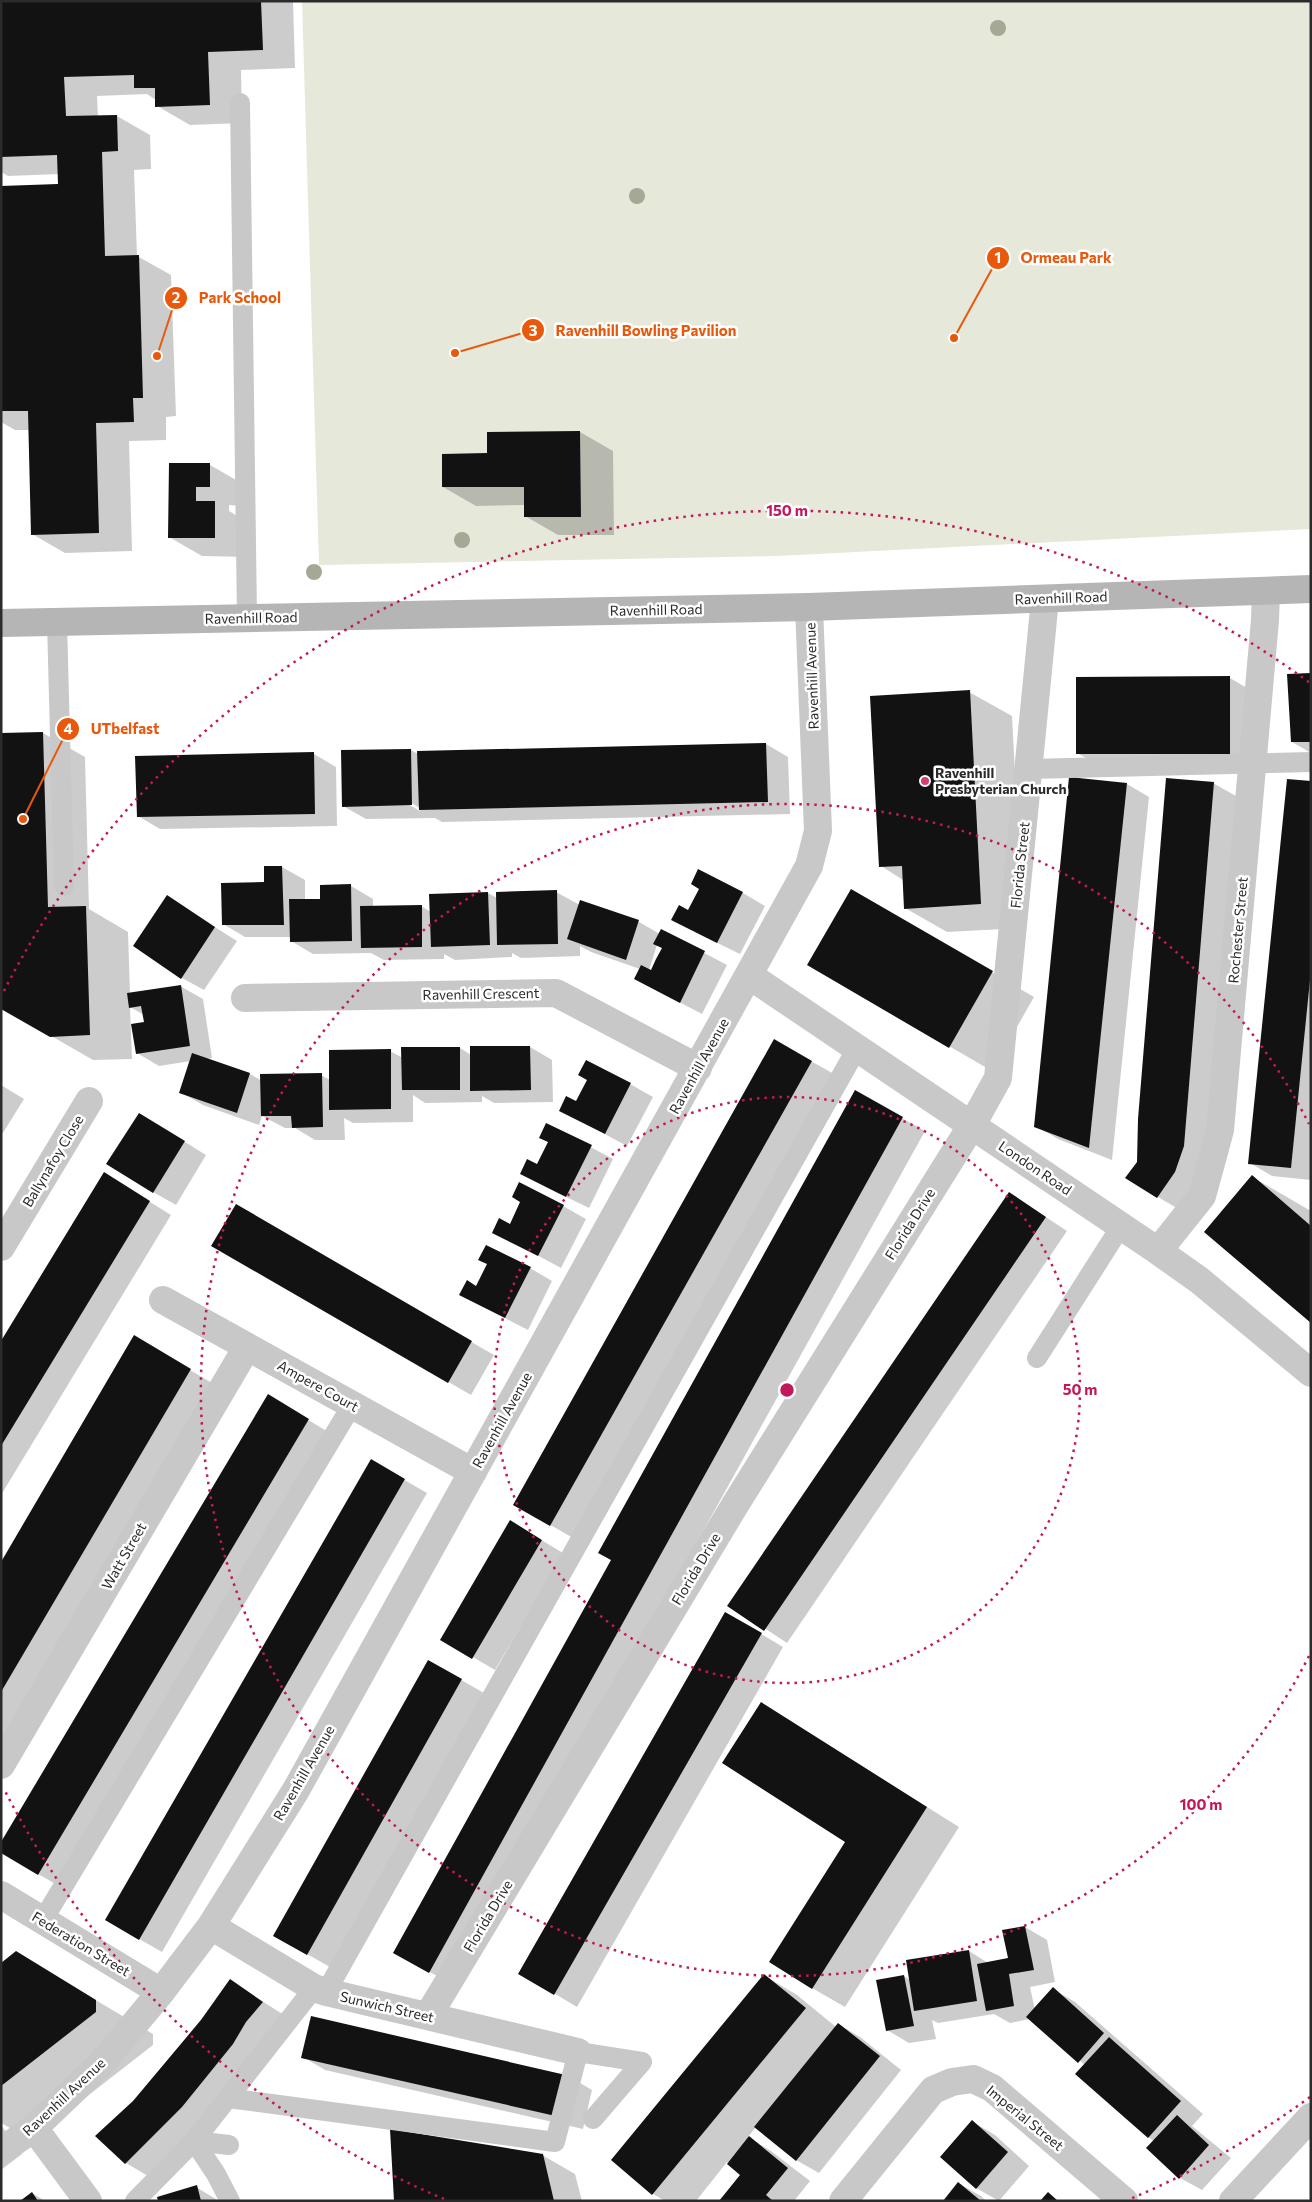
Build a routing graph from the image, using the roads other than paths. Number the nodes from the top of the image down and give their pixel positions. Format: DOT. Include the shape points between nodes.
graph roads {
  1 [pos="240,103"];
  2 [pos="1311,590"];
  3 [pos="1266,591"];
  4 [pos="1045,599"];
  5 [pos="809,607"];
  6 [pos="247,618"];
  7 [pos="57,622"];
  8 [pos="1,623"];
  9 [pos="1311,762"];
  10 [pos="1252,764"];
  11 [pos="1030,769"];
  12 [pos="64,886"];
  13 [pos="750,976"];
  14 [pos="245,998"];
  15 [pos="857,1048"];
  16 [pos="698,1068"];
  17 [pos="89,1101"];
  18 [pos="972,1125"];
  19 [pos="9,1216"];
  20 [pos="1121,1226"];
  21 [pos="1,1247"];
  22 [pos="1158,1251"];
  23 [pos="163,1300"];
  24 [pos="247,1347"];
  25 [pos="1036,1358"];
  26 [pos="1311,1373"];
  27 [pos="352,1405"];
  28 [pos="473,1472"];
  29 [pos="1,1766"];
  30 [pos="1,1895"];
  31 [pos="43,1920"];
  32 [pos="211,1926"];
  33 [pos="320,1990"];
  34 [pos="161,1992"];
  35 [pos="428,2016"];
  36 [pos="578,2052"];
  37 [pos="228,2098"];
  38 [pos="1311,2117"];
  39 [pos="593,2119"];
  40 [pos="34,2128"];
  41 [pos="194,2142"];
  42 [pos="229,2145"];
  43 [pos="1,2151"];
  44 [pos="88,2201"];
  45 [pos="135,2201"];
  46 [pos="230,2201"];
  47 [pos="843,2201"];
  48 [pos="1124,2201"];
  49 [pos="1234,2201"];
  1 -- 6 [label="lane"];
  2 -- 3 [label="main road, Ravenhill Road"];
  3 -- 4 [label="main road, Ravenhill Road"];
  3 -- 10 [label="street, Rochester Street"];
  4 -- 5 [label="main road, Ravenhill Road"];
  4 -- 11 [label="street, Florida Street"];
  5 -- 6 [label="main road, Ravenhill Road"];
  5 -- 13 [label="street, Ravenhill Avenue" via="818,832 809,866"];
  6 -- 7 [label="main road, Ravenhill Road"];
  7 -- 8 [label="main road, Ravenhill Road"];
  7 -- 12 [label="lane"];
  9 -- 10 [label="lane"];
  10 -- 11 [label="lane"];
  10 -- 22 [label="street, Rochester Street" via="1220,1130 1202,1196"];
  11 -- 18 [label="street, Florida Street" via="998,1078"];
  13 -- 15 [label="street, London Road"];
  13 -- 16 [label="street, Ravenhill Avenue"];
  14 -- 16 [label="street, Ravenhill Crescent" via="556,993"];
  15 -- 18 [label="street, London Road"];
  15 -- 33 [label="lane"];
  16 -- 28 [label="street, Ravenhill Avenue"];
  17 -- 19 [label="street, Ballynafoy Close"];
  18 -- 20 [label="street, London Road"];
  18 -- 35 [label="street, Florida Drive" via="734,1505"];
  19 -- 21 [label="street, Ballynafoy Close"];
  20 -- 22 [label="street, London Road"];
  20 -- 25 [label="lane"];
  22 -- 26 [label="street, London Road" via="1199,1280"];
  23 -- 24 [label="street, Ampere Court"];
  24 -- 27 [label="street, Ampere Court"];
  24 -- 29 [label="street, Watt Street"];
  27 -- 28 [label="street, Ampere Court"];
  27 -- 31 [label="lane"];
  28 -- 32 [label="street, Ravenhill Avenue" via="296,1790"];
  30 -- 31 [label="street, Federation Street"];
  31 -- 34 [label="street, Federation Street"];
  32 -- 33 [label="street, Sunwich Street"];
  32 -- 34 [label="street, Ravenhill Avenue"];
  33 -- 35 [label="street, Sunwich Street"];
  33 -- 37 [label="lane"];
  34 -- 40 [label="street, Ravenhill Avenue" via="102,2063"];
  35 -- 36 [label="street, Sunwich Street"];
  36 -- 37 [label="lane" via="555,2142"];
  36 -- 39 [label="lane" via="642,2062"];
  37 -- 41 [label="lane"];
  38 -- 49 [label="street"];
  40 -- 43 [label="street, Ravenhill Avenue"];
  40 -- 44 [label="street"];
  41 -- 42 [label="lane"];
  41 -- 45 [label="lane"];
  41 -- 46 [label="lane"];
  47 -- 48 [label="street, Imperial Street" via="933,2090 952,2082 973,2079 992,2088"];
}
